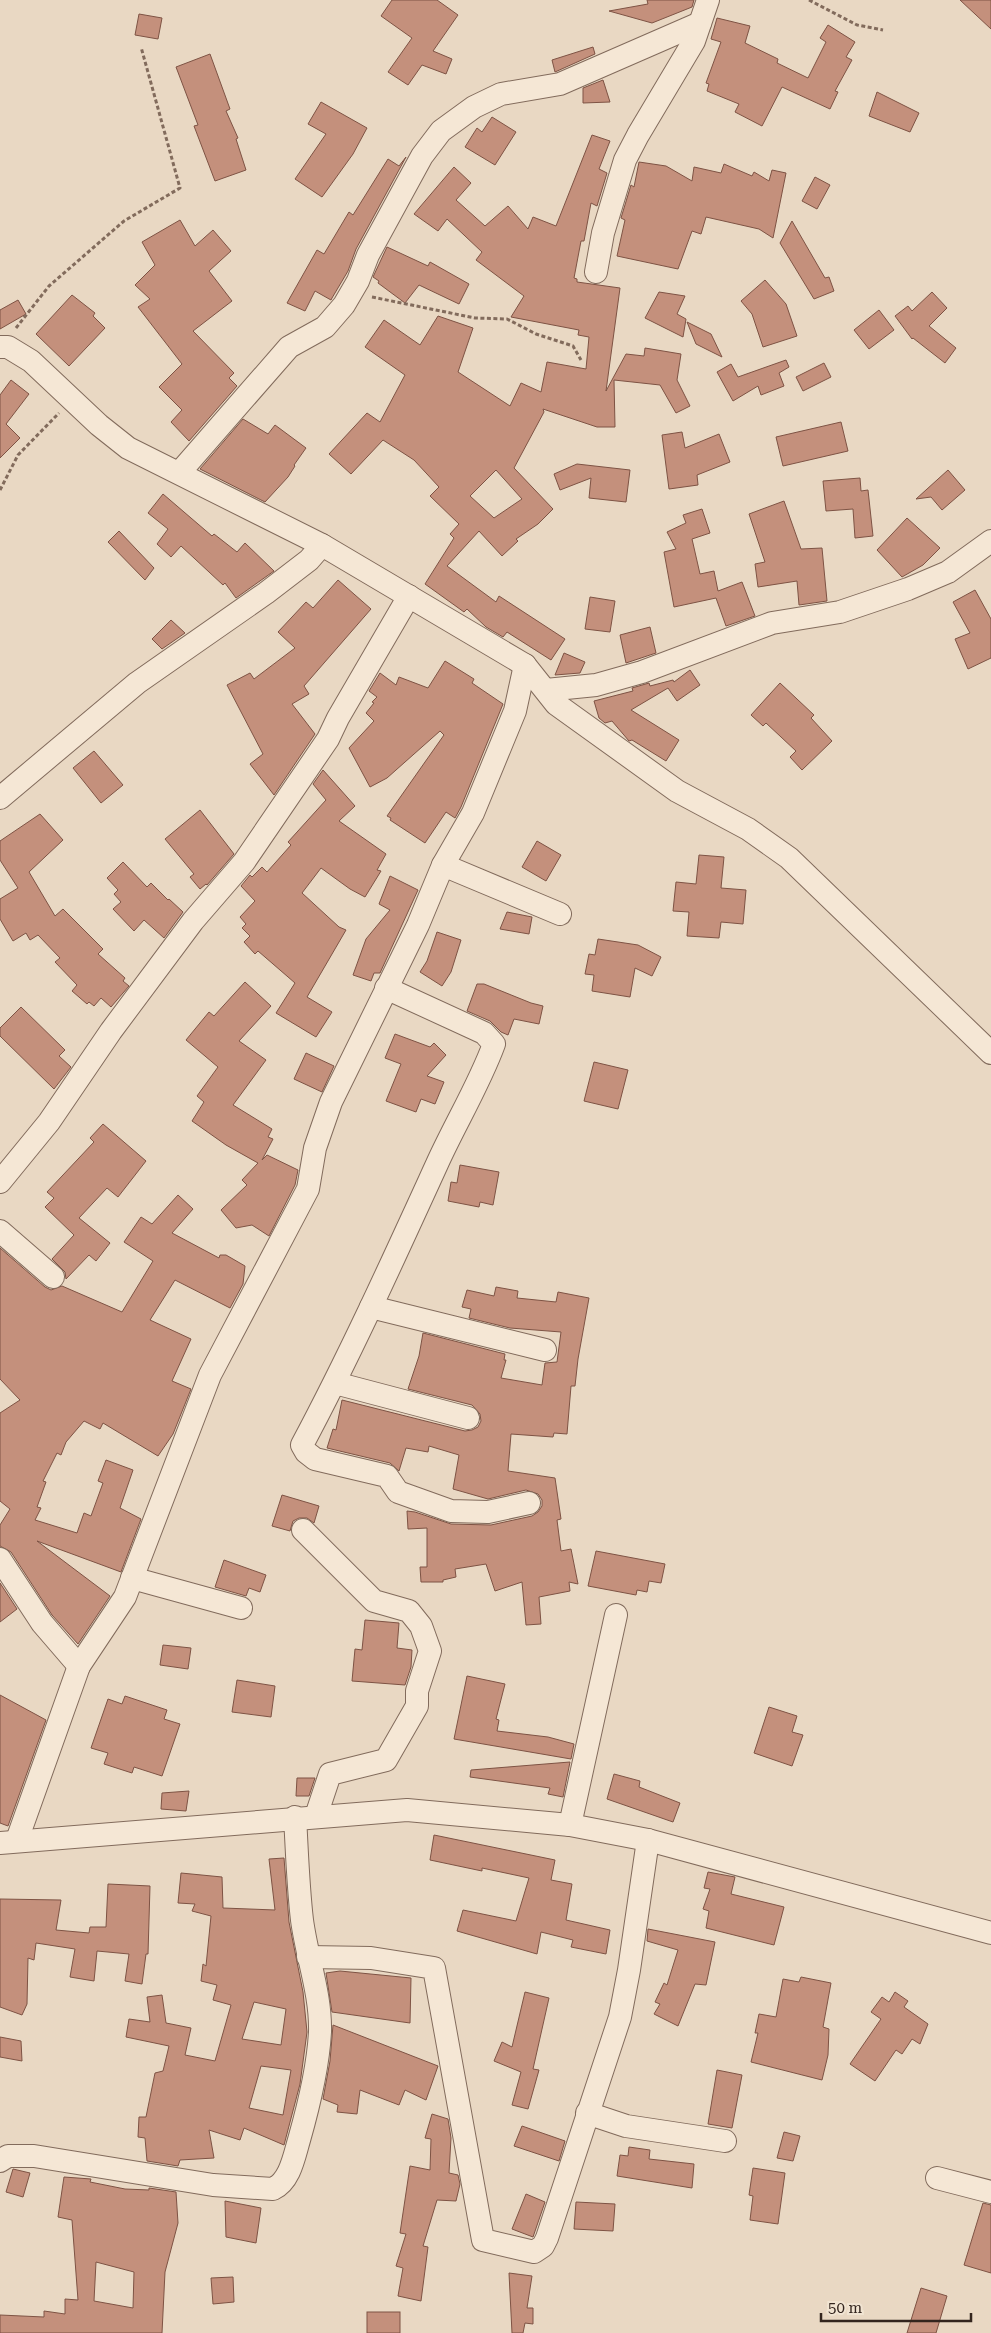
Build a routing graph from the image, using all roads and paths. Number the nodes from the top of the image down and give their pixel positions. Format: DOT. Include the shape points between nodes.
graph roads {
  1 [pos="708,0"];
  2 [pos="809,0"];
  3 [pos="700,23"];
  4 [pos="883,30"];
  5 [pos="141,47"];
  6 [pos="596,272"];
  7 [pos="349,296"];
  8 [pos="4,347"];
  9 [pos="581,360"];
  10 [pos="59,412"];
  11 [pos="180,472"];
  12 [pos="0,490"];
  13 [pos="991,542"];
  14 [pos="322,545"];
  15 [pos="410,596"];
  16 [pos="525,665"];
  17 [pos="546,690"];
  18 [pos="0,798"];
  19 [pos="443,865"];
  20 [pos="560,914"];
  21 [pos="386,988"];
  22 [pos="991,1053"];
  23 [pos="0,1182"];
  24 [pos="0,1230"];
  25 [pos="53,1278"];
  26 [pos="371,1307"];
  27 [pos="545,1350"];
  28 [pos="335,1383"];
  29 [pos="468,1418"];
  30 [pos="529,1503"];
  31 [pos="304,1530"];
  32 [pos="0,1559"];
  33 [pos="132,1578"];
  34 [pos="242,1608"];
  35 [pos="616,1615"];
  36 [pos="80,1666"];
  37 [pos="306,1817"];
  38 [pos="570,1824"];
  39 [pos="648,1840"];
  40 [pos="9,1842"];
  41 [pos="991,1933"];
  42 [pos="308,1957"];
  43 [pos="587,2113"];
  44 [pos="725,2140"];
  45 [pos="0,2161"];
  46 [pos="938,2178"];
  47 [pos="991,2192"];
  1 -- 3 [label="street"];
  2 -- 4 [label="path" via="857,25"];
  3 -- 6 [label="street" via="694,41 625,160 602,233"];
  3 -- 7 [label="street" via="560,84 501,94 474,107 441,131 422,156"];
  5 -- 8 [label="path" via="180,188 124,221 49,286 18,323"];
  7 -- 9 [label="path" via="380,298 475,318 507,320 573,346"];
  7 -- 11 [label="street" via="325,327 289,347"];
  8 -- 11 [label="street" via="30,362 128,448"];
  10 -- 12 [label="path" via="18,455"];
  11 -- 14 [label="street"];
  13 -- 17 [label="street" via="948,572 840,612 772,623 642,672 596,685"];
  14 -- 15 [label="street"];
  14 -- 18 [label="street" via="309,560 266,593 137,683"];
  15 -- 16 [label="street"];
  15 -- 23 [label="street" via="328,740 244,862 193,921 111,1031 49,1122"];
  16 -- 17 [label="street"];
  16 -- 19 [label="street" via="515,711 473,813"];
  17 -- 22 [label="street" via="556,704 678,791 748,829 790,858"];
  19 -- 20 [label="street"];
  19 -- 21 [label="street" via="418,925"];
  21 -- 26 [label="street" via="484,1033 494,1044"];
  21 -- 33 [label="street" via="331,1102 315,1148 308,1190 210,1375"];
  24 -- 25 [label="street"];
  26 -- 27 [label="street"];
  26 -- 28 [label="street"];
  28 -- 29 [label="street"];
  28 -- 30 [label="street" via="302,1445 315,1459 386,1476 398,1492 451,1511 488,1512"];
  31 -- 37 [label="street" via="374,1601 409,1611 421,1626 430,1651 417,1691 416,1706 386,1760 330,1774"];
  32 -- 36 [label="street" via="42,1623"];
  33 -- 34 [label="street"];
  33 -- 36 [label="street" via="124,1597"];
  35 -- 38 [label="street"];
  36 -- 40 [label="street"];
  37 -- 38 [label="street" via="407,1810"];
  37 -- 40 [label="street"];
  37 -- 42 [label="street" via="302,1919"];
  38 -- 39 [label="street"];
  39 -- 41 [label="street"];
  39 -- 43 [label="street" via="620,2017"];
  42 -- 43 [label="street" via="371,1958 434,1968 483,2240 534,2252 543,2246"];
  42 -- 45 [label="street" via="317,1986 320,2032 313,2088 293,2160 280,2186 273,2189 214,2185 34,2156 8,2156"];
  43 -- 44 [label="street" via="626,2126"];
  46 -- 47 [label="street"];
}
